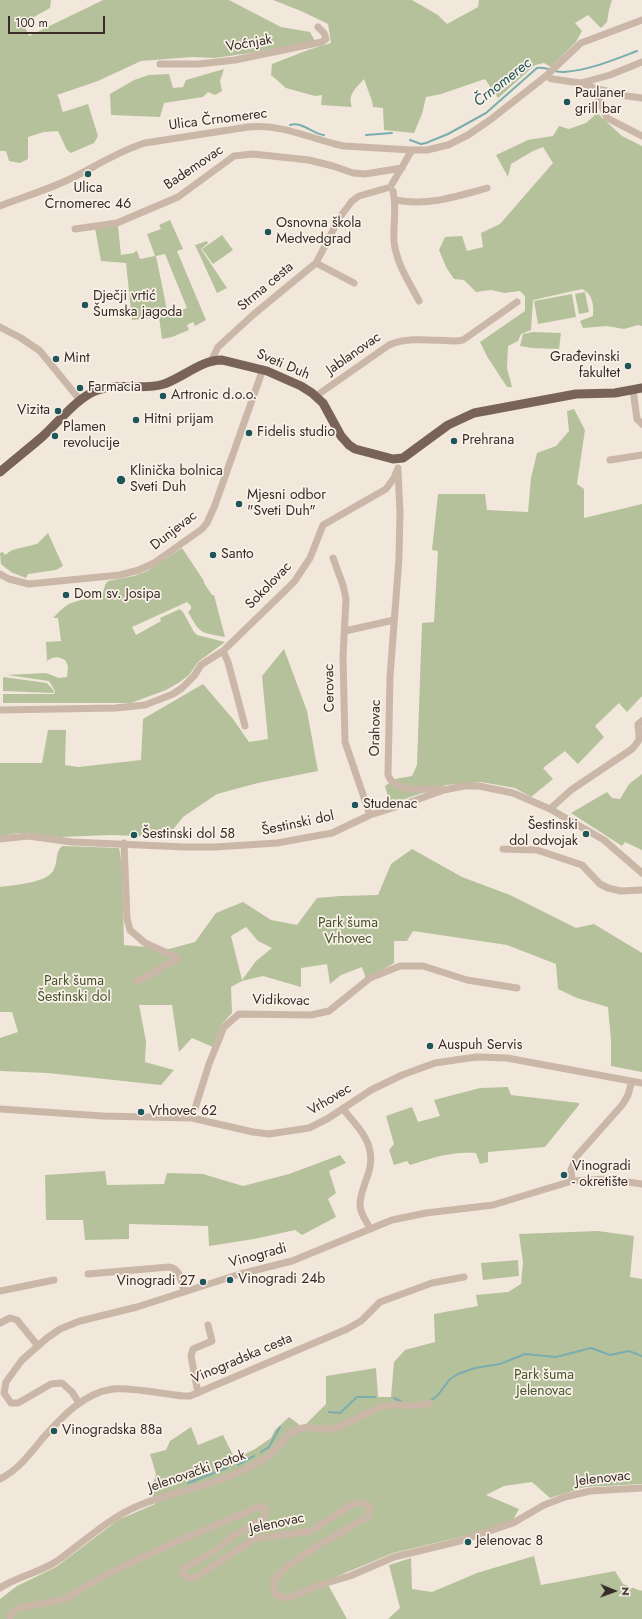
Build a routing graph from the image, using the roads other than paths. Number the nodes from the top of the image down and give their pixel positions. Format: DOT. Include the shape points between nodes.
graph roads {
  1 [pos="642,20"];
  2 [pos="318,27"];
  3 [pos="642,62"];
  4 [pos="160,64"];
  5 [pos="548,75"];
  6 [pos="581,83"];
  7 [pos="594,88"];
  8 [pos="642,98"];
  9 [pos="642,136"];
  10 [pos="412,150"];
  11 [pos="402,168"];
  12 [pos="391,188"];
  13 [pos="487,188"];
  14 [pos="395,200"];
  15 [pos="0,206"];
  16 [pos="75,230"];
  17 [pos="316,262"];
  18 [pos="354,283"];
  19 [pos="419,301"];
  20 [pos="517,302"];
  21 [pos="0,327"];
  22 [pos="210,361"];
  23 [pos="263,369"];
  24 [pos="638,389"];
  25 [pos="316,396"];
  26 [pos="80,400"];
  27 [pos="642,424"];
  28 [pos="642,455"];
  29 [pos="610,460"];
  30 [pos="397,463"];
  31 [pos="0,472"];
  32 [pos="333,558"];
  33 [pos="0,574"];
  34 [pos="394,620"];
  35 [pos="345,631"];
  36 [pos="223,651"];
  37 [pos="0,710"];
  38 [pos="642,721"];
  39 [pos="244,726"];
  40 [pos="641,741"];
  41 [pos="444,790"];
  42 [pos="550,810"];
  43 [pos="370,814"];
  44 [pos="0,839"];
  45 [pos="124,843"];
  46 [pos="503,849"];
  47 [pos="642,873"];
  48 [pos="642,890"];
  49 [pos="137,981"];
  50 [pos="517,988"];
  51 [pos="632,1081"];
  52 [pos="642,1083"];
  53 [pos="0,1109"];
  54 [pos="343,1109"];
  55 [pos="192,1118"];
  56 [pos="572,1181"];
  57 [pos="642,1184"];
  58 [pos="370,1228"];
  59 [pos="88,1274"];
  60 [pos="464,1277"];
  61 [pos="54,1280"];
  62 [pos="0,1291"];
  63 [pos="184,1292"];
  64 [pos="0,1323"];
  65 [pos="208,1325"];
  66 [pos="38,1346"];
  67 [pos="198,1393"];
  68 [pos="80,1403"];
  69 [pos="430,1403"];
  70 [pos="0,1478"];
  71 [pos="642,1488"];
  72 [pos="0,1588"];
  73 [pos="10,1619"];
  1 -- 5 [label="street, Ulica Črnomerec" via="581,43"];
  2 -- 4 [label="street, Voćnjak" via="326,39 322,42 236,60 199,64"];
  3 -- 6 [label="street"];
  5 -- 6 [label="street"];
  5 -- 10 [label="street, Ulica Črnomerec" via="460,140 435,149"];
  6 -- 7 [label="street"];
  7 -- 8 [label="street"];
  7 -- 9 [label="street" via="607,118"];
  10 -- 11 [label="street"];
  10 -- 15 [label="street, Ulica Črnomerec" via="334,144 276,127 248,127 145,142 130,147 70,179"];
  11 -- 12 [label="street"];
  11 -- 16 [label="street, Bademovac" via="353,174 309,160 260,155 234,156 178,197 117,223"];
  12 -- 14 [label="street"];
  12 -- 17 [label="street, Strma cesta" via="358,196 352,200"];
  13 -- 14 [label="street" via="439,201"];
  14 -- 19 [label="street" via="395,250"];
  17 -- 18 [label="street"];
  17 -- 22 [label="street, Strma cesta" via="218,347"];
  20 -- 25 [label="street, Jablanovac" via="464,340 397,341"];
  21 -- 26 [label="street" via="40,351"];
  22 -- 23 [label="main road, Sveti Duh" via="222,360"];
  22 -- 26 [label="main road, Sveti Duh" via="165,384 146,387 110,386 91,392"];
  23 -- 25 [label="main road, Sveti Duh" via="301,386"];
  23 -- 33 [label="street, Dunjevac" via="208,523 189,539 154,563 120,575 29,584"];
  24 -- 27 [label="street" via="637,419"];
  24 -- 30 [label="main road" via="615,393 576,394 474,413 453,422"];
  25 -- 30 [label="main road, Sveti Duh" via="328,410 341,436 349,445"];
  26 -- 31 [label="main road, Sveti Duh"];
  28 -- 29 [label="street"];
  30 -- 34 [label="street, Orahovac" via="400,512"];
  30 -- 36 [label="street, Sokolovac" via="394,478 386,489 321,527 310,558 294,582"];
  32 -- 35 [label="street, Cerovac" via="346,599"];
  34 -- 35 [label="street"];
  34 -- 41 [label="street, Orahovac" via="388,721 388,775 396,786"];
  35 -- 43 [label="street, Cerovac" via="345,742"];
  36 -- 37 [label="street, Sokolovac" via="201,665 182,688 145,705"];
  36 -- 39 [label="street"];
  38 -- 40 [label="street" via="638,724"];
  40 -- 42 [label="street" via="571,790"];
  41 -- 42 [label="street, Šestinski dol" via="470,786 504,790"];
  41 -- 43 [label="street, Šestinski dol"];
  42 -- 47 [label="street, Šestinski dol" via="604,840"];
  43 -- 45 [label="street, Šestinski dol" via="332,833 271,844 215,847"];
  44 -- 45 [label="street, Šestinski dol" via="28,836 72,842"];
  45 -- 49 [label="street" via="127,919 130,930 145,943 176,957 176,961"];
  46 -- 48 [label="street" via="537,850 582,865 600,884 608,888 620,891"];
  50 -- 55 [label="street, Vidikovac" via="468,980 422,966 400,966 370,978 334,1008 323,1013 239,1014 224,1027"];
  51 -- 52 [label="street, Vrhovec"];
  51 -- 54 [label="street, Vrhovec" via="507,1058 478,1057 435,1063 402,1074 371,1090"];
  51 -- 56 [label="street" via="623,1104 576,1157 571,1170"];
  53 -- 55 [label="street, Vrhovec" via="103,1116"];
  54 -- 55 [label="street, Vrhovec" via="309,1128 269,1134"];
  54 -- 58 [label="street" via="369,1146 370,1171 360,1206"];
  56 -- 57 [label="street, Vinogradi" via="606,1179"];
  56 -- 58 [label="street, Vinogradi" via="493,1205 426,1213 392,1220"];
  58 -- 63 [label="street, Vinogradi" via="292,1261"];
  59 -- 63 [label="street" via="169,1267 177,1270"];
  60 -- 67 [label="street, Vinogradska cesta" via="432,1283 380,1302 361,1321 347,1329"];
  61 -- 62 [label="street"];
  63 -- 66 [label="street, Vinogradi" via="60,1329"];
  64 -- 66 [label="street" via="10,1318 17,1320"];
  65 -- 67 [label="street" via="212,1341 193,1350 191,1356"];
  66 -- 68 [label="street, Vinogradi" via="22,1360 6,1382 6,1398 18,1403 57,1382 67,1386"];
  67 -- 68 [label="street, Vinogradska cesta" via="183,1396 114,1389 98,1392"];
  68 -- 70 [label="street, Vinogradska cesta" via="62,1418 13,1471"];
  69 -- 72 [label="street, Jelenovački potok" via="417,1406 385,1406 330,1429 303,1428 288,1434 276,1450 263,1461 222,1480 139,1505 97,1529 57,1561"];
  71 -- 73 [label="street, Jelenovac" via="590,1491 565,1497 544,1505 513,1523 460,1541 394,1557 288,1598 277,1596 273,1586 284,1569 368,1517 370,1507 365,1503 353,1504 311,1531 254,1539 196,1577 190,1578 182,1574 188,1565 261,1520 266,1510 261,1506 105,1575 65,1599 18,1608 10,1614"];
}
